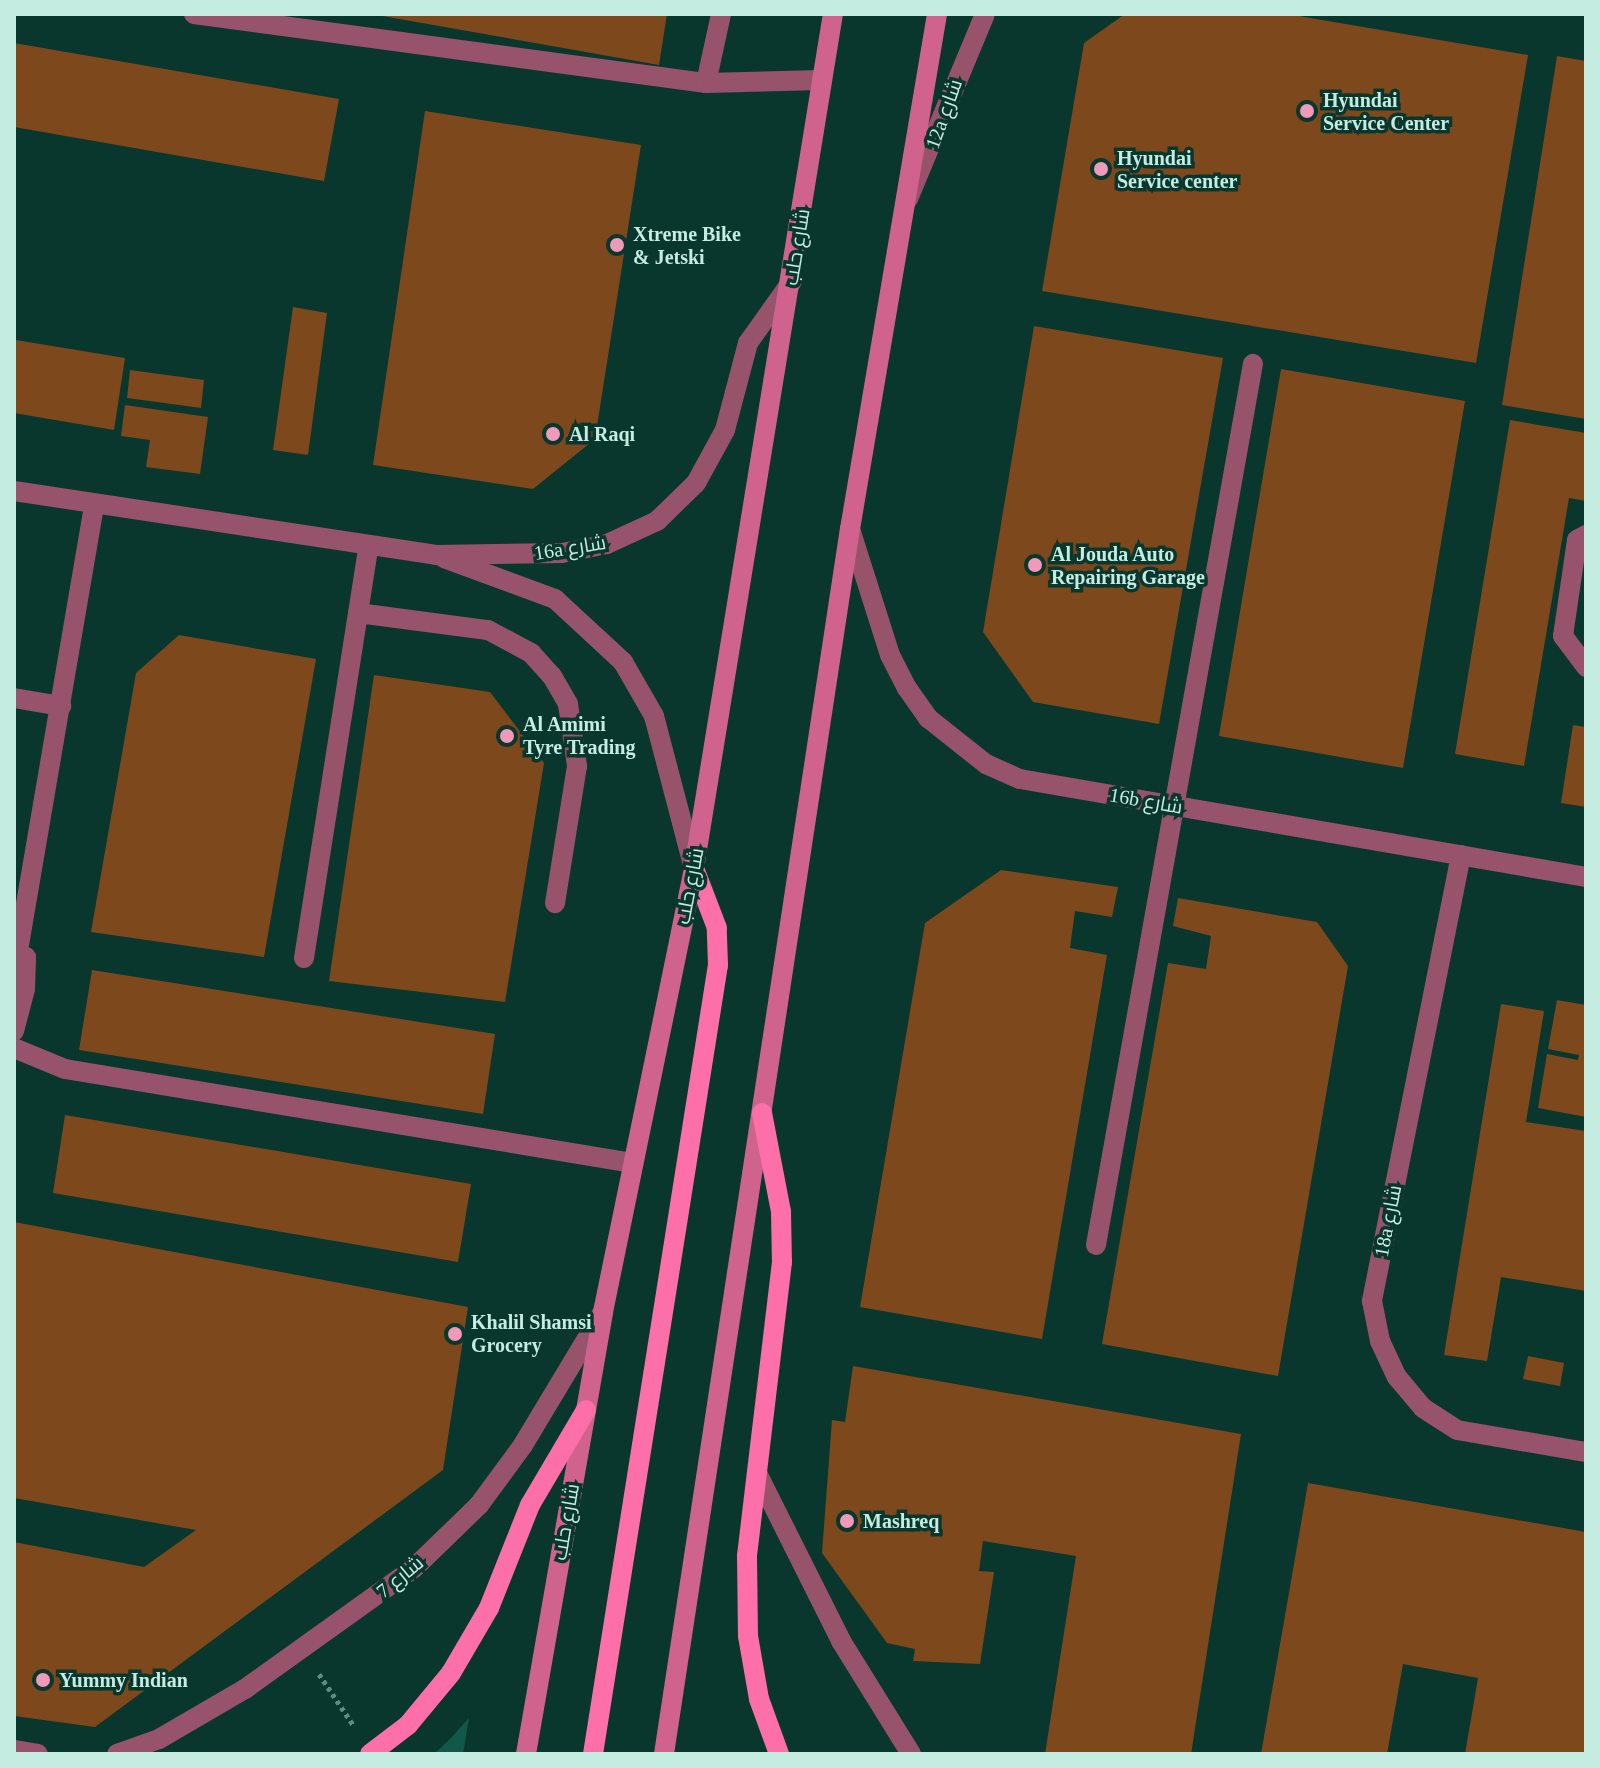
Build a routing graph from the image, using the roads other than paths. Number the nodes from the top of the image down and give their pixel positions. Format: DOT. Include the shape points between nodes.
graph roads {
  1 [pos="194,14"];
  2 [pos="721,14"];
  3 [pos="833,14"];
  4 [pos="937,14"];
  5 [pos="985,14"];
  6 [pos="822,80"];
  7 [pos="706,83"];
  8 [pos="901,214"];
  9 [pos="792,281"];
  10 [pos="1253,364"];
  11 [pos="14,491"];
  12 [pos="94,504"];
  13 [pos="850,529"];
  14 [pos="1586,535"];
  15 [pos="369,545"];
  16 [pos="436,555"];
  17 [pos="358,613"];
  18 [pos="1586,667"];
  19 [pos="14,698"];
  20 [pos="61,706"];
  21 [pos="1175,806"];
  22 [pos="1461,855"];
  23 [pos="694,868"];
  24 [pos="1586,877"];
  25 [pos="555,903"];
  26 [pos="25,933"];
  27 [pos="304,958"];
  28 [pos="14,974"];
  29 [pos="14,1031"];
  30 [pos="14,1048"];
  31 [pos="762,1113"];
  32 [pos="633,1163"];
  33 [pos="1096,1245"];
  34 [pos="603,1312"];
  35 [pos="586,1410"];
  36 [pos="1586,1452"];
  37 [pos="757,1473"];
  38 [pos="14,1750"];
  39 [pos="38,1754"];
  40 [pos="117,1754"];
  41 [pos="371,1754"];
  42 [pos="526,1754"];
  43 [pos="593,1754"];
  44 [pos="664,1754"];
  45 [pos="779,1754"];
  46 [pos="911,1754"];
  1 -- 7 [label="street"];
  2 -- 7 [label="street"];
  3 -- 6 [label="street, شارع حلب"];
  4 -- 8 [label="street"];
  5 -- 8 [label="street, 12a شارع"];
  6 -- 7 [label="street"];
  6 -- 9 [label="street, شارع حلب"];
  8 -- 13 [label="street"];
  9 -- 16 [label="street, 16a شارع" via="748,343 713,458 657,521 607,544 562,553"];
  9 -- 23 [label="street, شارع حلب"];
  10 -- 21 [label="street"];
  11 -- 12 [label="street, 16a شارع"];
  12 -- 15 [label="street, 16a شارع"];
  12 -- 20 [label="street"];
  13 -- 21 [label="street, 16b شارع" via="890,655 928,718 955,743 1020,779"];
  13 -- 31 [label="street"];
  14 -- 18 [label="street" via="1577,540 1563,636"];
  15 -- 16 [label="street, 16a شارع"];
  15 -- 17 [label="street"];
  16 -- 23 [label="street, 16a شارع" via="555,599 623,662 654,716"];
  17 -- 25 [label="street" via="488,630 531,653 552,676 568,704 577,766"];
  17 -- 27 [label="street"];
  19 -- 20 [label="street"];
  20 -- 26 [label="street"];
  21 -- 22 [label="street, 16b شارع"];
  21 -- 33 [label="street"];
  22 -- 24 [label="street, 16b شارع"];
  22 -- 36 [label="street, 18a شارع" via="1372,1301 1380,1341 1397,1377 1423,1408 1457,1430"];
  23 -- 32 [label="street, شارع حلب"];
  23 -- 43 [label="main road" via="717,928 718,965"];
  26 -- 28 [label="street"];
  26 -- 29 [label="street" via="25,989"];
  30 -- 32 [label="street" via="65,1069"];
  31 -- 37 [label="main road" via="781,1212 782,1262"];
  31 -- 44 [label="street"];
  32 -- 34 [label="street, شارع حلب"];
  34 -- 35 [label="street, شارع حلب"];
  34 -- 40 [label="street, شارع 7" via="523,1445 479,1505 414,1568 303,1651 159,1739"];
  35 -- 41 [label="main road" via="530,1505 489,1608 451,1673 408,1725"];
  35 -- 42 [label="street, شارع حلب"];
  37 -- 45 [label="main road" via="747,1556 748,1636 759,1699"];
  37 -- 46 [label="street" via="841,1641"];
  38 -- 39 [label="street"];
}
